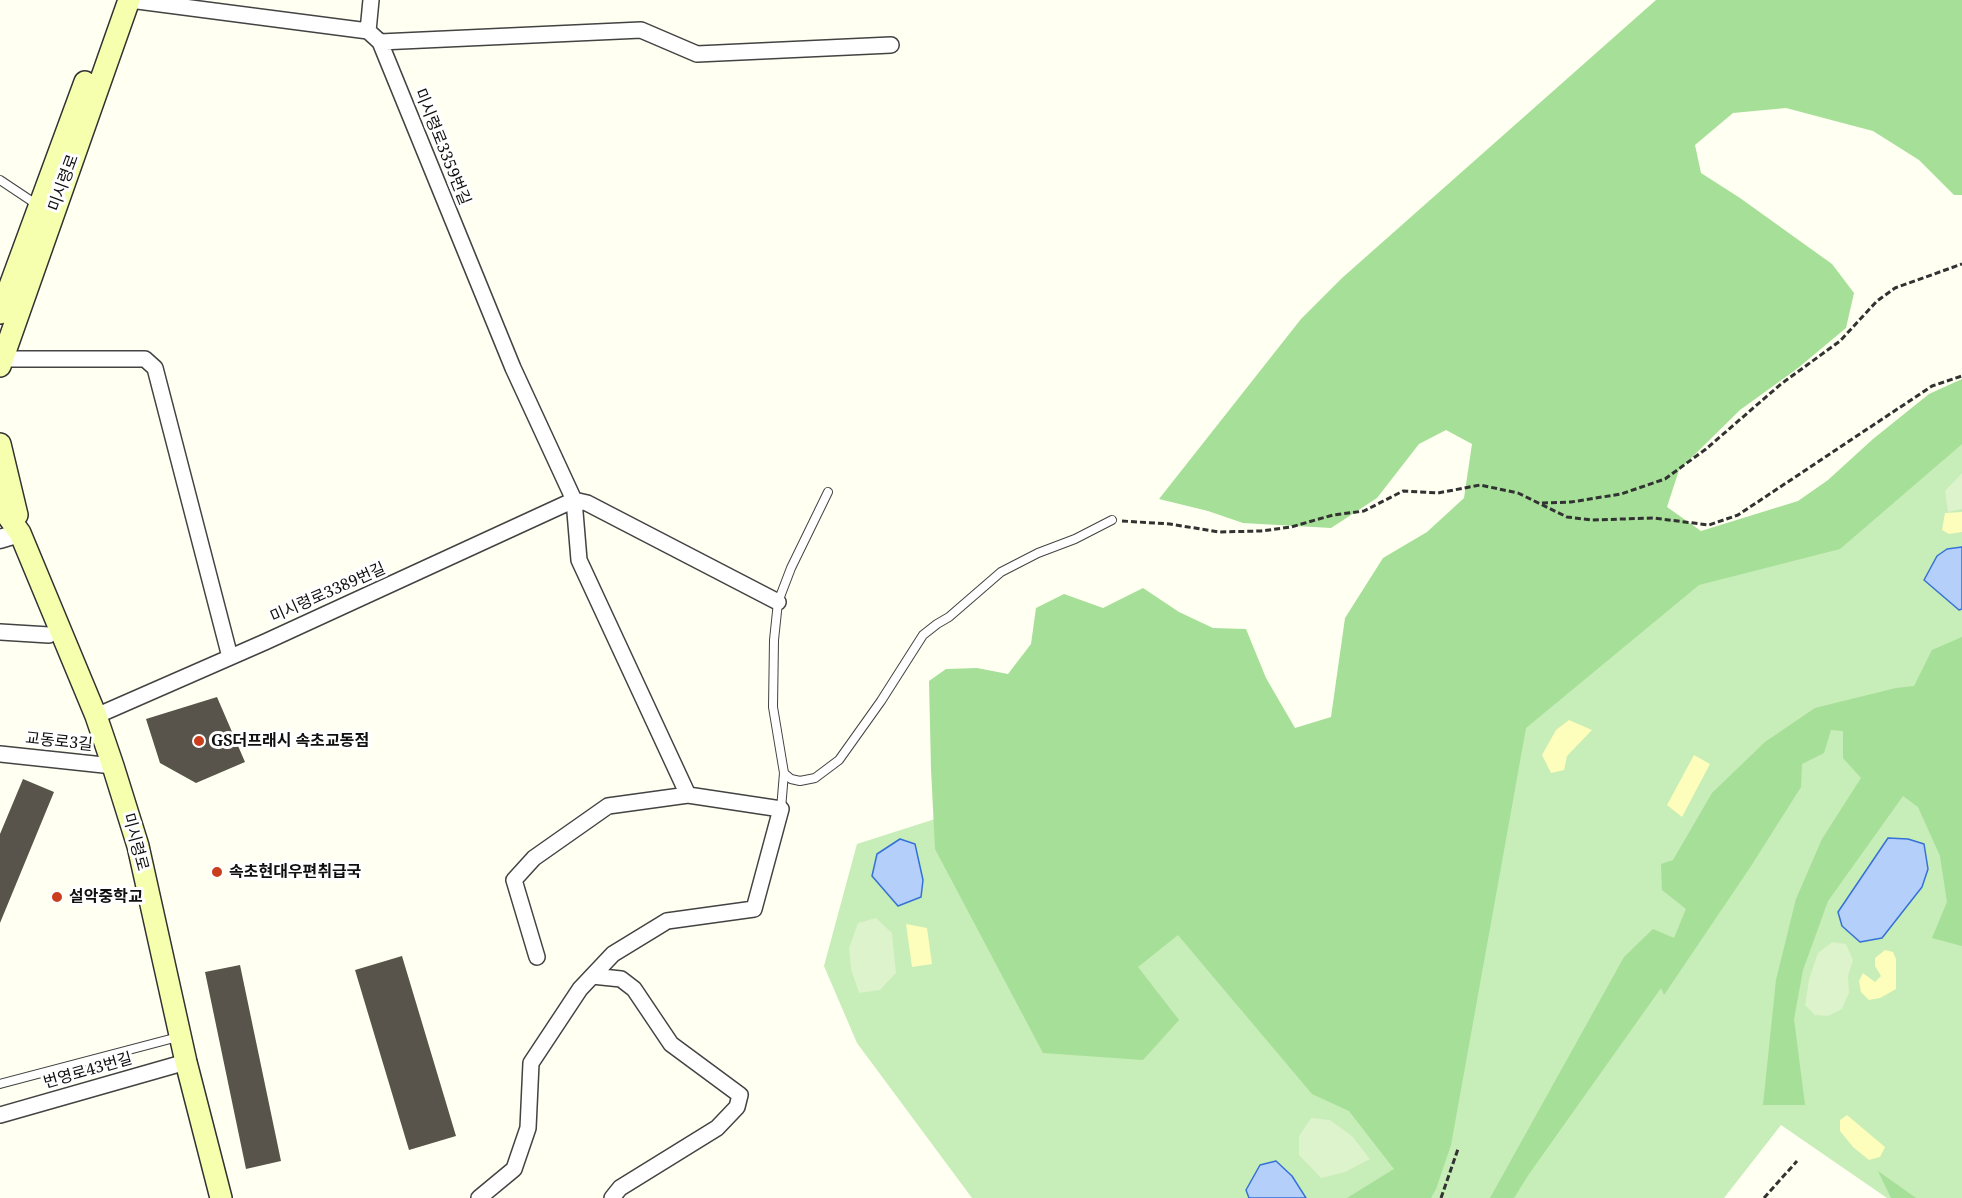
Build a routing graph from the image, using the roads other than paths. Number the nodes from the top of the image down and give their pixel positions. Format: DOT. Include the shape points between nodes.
graph roads {
  1 [pos="115,0"];
  2 [pos="129,0"];
  3 [pos="371,0"];
  4 [pos="368,31"];
  5 [pos="380,42"];
  6 [pos="891,45"];
  7 [pos="0,180"];
  8 [pos="39,206"];
  9 [pos="4,288"];
  10 [pos="0,314"];
  11 [pos="1,362"];
  12 [pos="0,444"];
  13 [pos="828,492"];
  14 [pos="0,498"];
  15 [pos="574,500"];
  16 [pos="1112,520"];
  17 [pos="10,536"];
  18 [pos="778,602"];
  19 [pos="0,632"];
  20 [pos="49,635"];
  21 [pos="230,657"];
  22 [pos="96,716"];
  23 [pos="0,754"];
  24 [pos="114,766"];
  25 [pos="784,773"];
  26 [pos="688,795"];
  27 [pos="781,809"];
  28 [pos="537,957"];
  29 [pos="592,976"];
  30 [pos="180,1037"];
  31 [pos="186,1062"];
  32 [pos="0,1084"];
  33 [pos="0,1115"];
  34 [pos="221,1198"];
  35 [pos="479,1198"];
  36 [pos="612,1198"];
  1 -- 8 [label="main road, 미시령로"];
  2 -- 4 [label="street"];
  2 -- 11 [label="main road, 미시령로"];
  3 -- 4 [label="street"];
  4 -- 5 [label="street, 미시령로3359번길"];
  5 -- 6 [label="street" via="641,30 697,54"];
  5 -- 15 [label="street, 미시령로3359번길" via="513,368"];
  7 -- 8 [label="lane"];
  8 -- 9 [label="main road, 미시령로"];
  9 -- 10 [label="main road, 미시령로"];
  11 -- 21 [label="street" via="145,359 155,368"];
  12 -- 17 [label="main road, 미시령로" via="16,511"];
  13 -- 18 [label="lane"];
  14 -- 17 [label="main road, 미시령로"];
  15 -- 18 [label="street"];
  15 -- 21 [label="street, 미시령로3389번길"];
  15 -- 26 [label="street" via="579,560"];
  16 -- 25 [label="lane" via="1001,572 923,635 839,760 815,778 800,781"];
  17 -- 22 [label="main road, 미시령로"];
  18 -- 25 [label="lane" via="773,707"];
  19 -- 20 [label="street"];
  21 -- 22 [label="street, 미시령로3389번길"];
  22 -- 24 [label="main road, 미시령로"];
  23 -- 24 [label="street, 교동로3길"];
  24 -- 30 [label="main road, 미시령로" via="138,846"];
  25 -- 27 [label="lane"];
  26 -- 27 [label="street"];
  26 -- 28 [label="street" via="608,806 534,858 514,880"];
  27 -- 29 [label="street" via="754,909 667,921 613,954"];
  29 -- 35 [label="street" via="531,1063 528,1128 514,1169"];
  29 -- 36 [label="street" via="621,979 634,989 671,1044 740,1095 736,1107 717,1128 620,1188"];
  30 -- 31 [label="main road, 미시령로"];
  30 -- 32 [label="lane"];
  31 -- 33 [label="street, 번영로43번길"];
  31 -- 34 [label="main road, 미시령로"];
}
